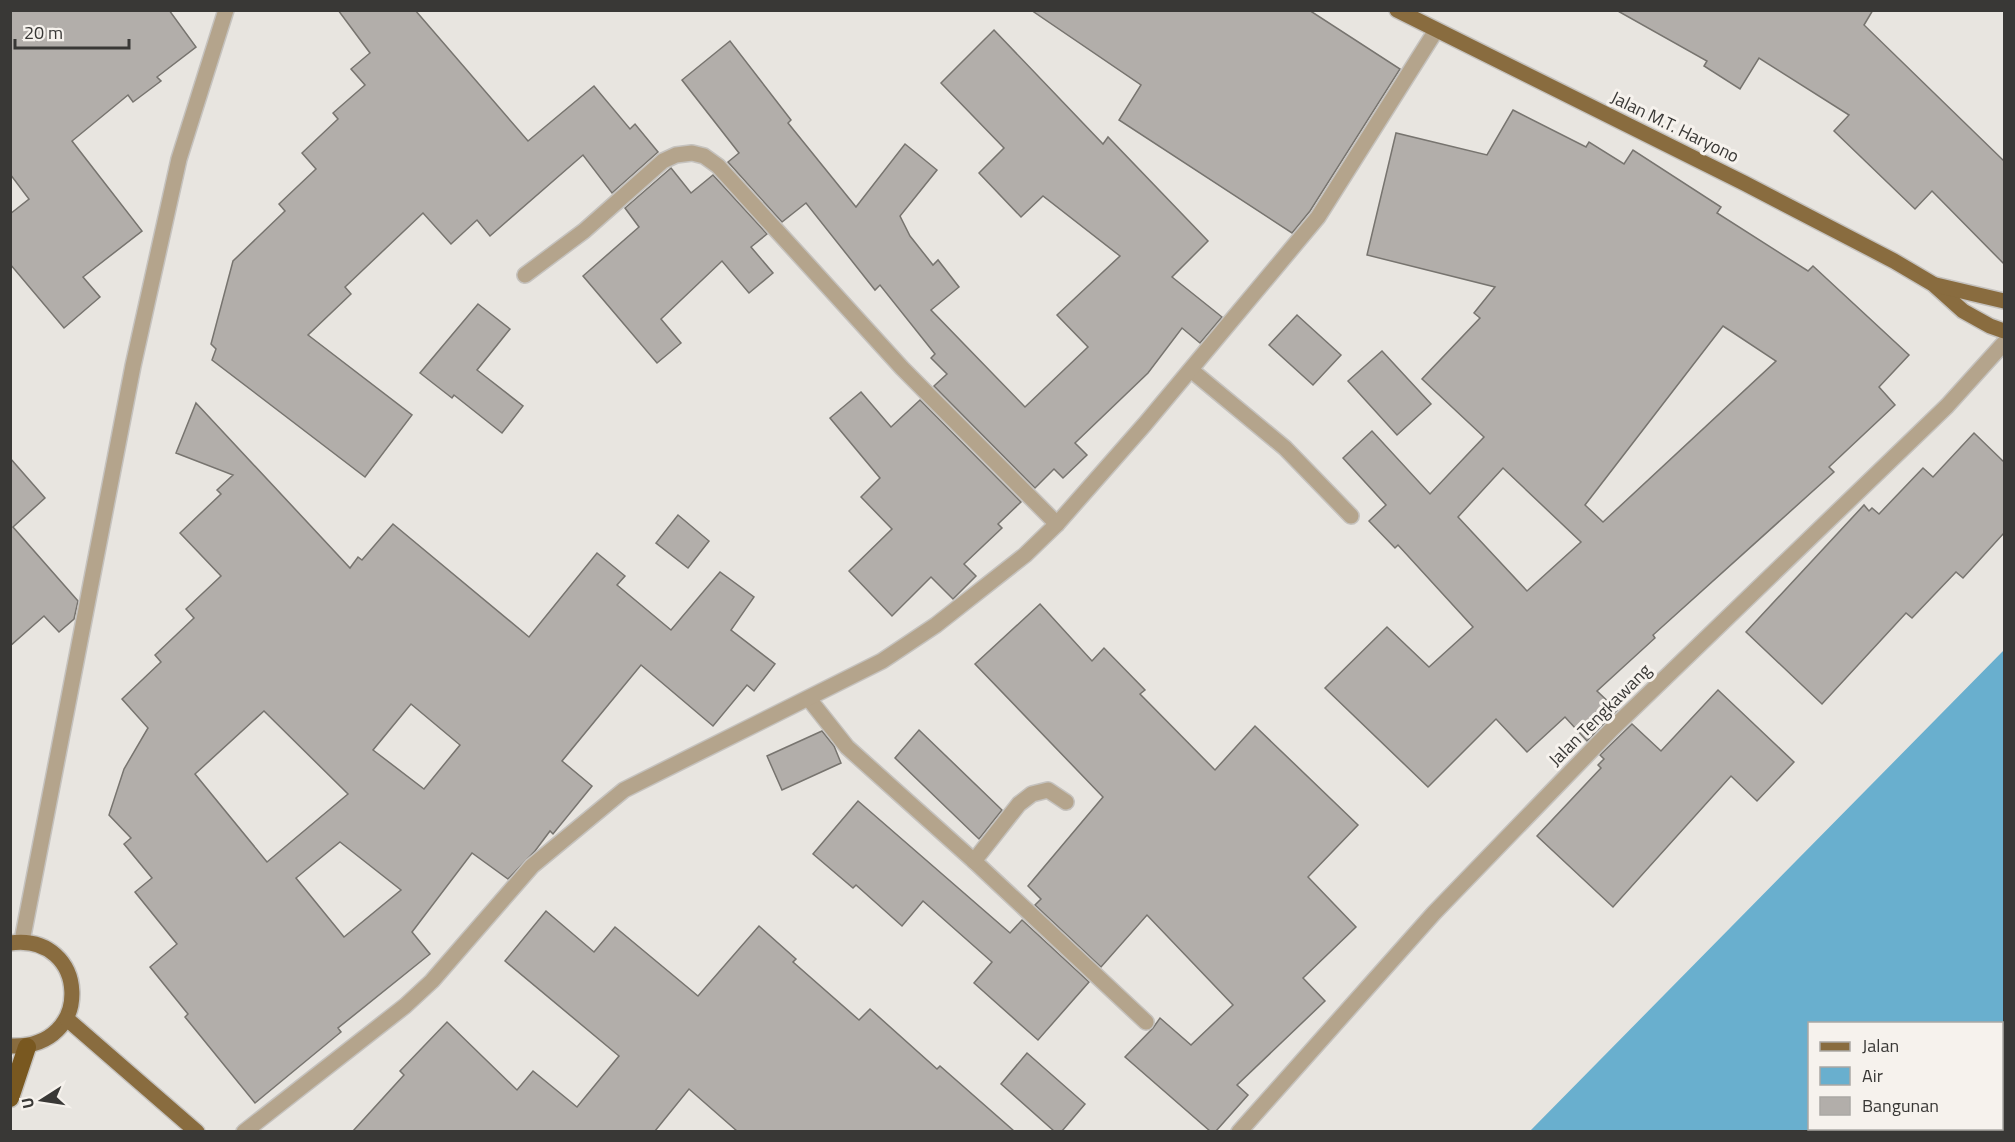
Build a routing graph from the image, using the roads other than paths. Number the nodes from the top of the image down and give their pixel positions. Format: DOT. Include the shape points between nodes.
graph roads {
  1 [pos="226,10"];
  2 [pos="1397,10"];
  3 [pos="1435,32"];
  4 [pos="525,275"];
  5 [pos="1933,284"];
  6 [pos="2000,301"];
  7 [pos="1997,328"];
  8 [pos="2004,343"];
  9 [pos="1191,370"];
  10 [pos="1351,516"];
  11 [pos="1057,525"];
  12 [pos="810,699"];
  13 [pos="1066,802"];
  14 [pos="974,861"];
  15 [pos="16,942"];
  16 [pos="67,1019"];
  17 [pos="1146,1022"];
  18 [pos="19,1046"];
  19 [pos="10,1098"];
  20 [pos="197,1131"];
  21 [pos="244,1131"];
  22 [pos="1239,1131"];
  1 -- 15 [label="street" via="179,159 132,366"];
  2 -- 3 [label="main road, Jalan M.T. Haryono"];
  3 -- 5 [label="main road, Jalan M.T. Haryono" via="1744,183"];
  3 -- 9 [label="street" via="1318,217"];
  4 -- 11 [label="street" via="584,231 663,161 692,153 704,156 718,166 935,402"];
  5 -- 6 [label="main road, Jalan M.T. Haryono"];
  5 -- 7 [label="main road, Jalan M.T. Haryono" via="1956,306"];
  8 -- 22 [label="street, Jalan Tengkawang" via="1947,406 1612,729 1434,913"];
  9 -- 10 [label="street" via="1285,448"];
  9 -- 11 [label="street"];
  11 -- 12 [label="street" via="936,625 882,662"];
  12 -- 14 [label="street" via="847,747"];
  12 -- 21 [label="street" via="624,790 532,866 432,981 405,1006"];
  13 -- 14 [label="street" via="1048,790 1025,799"];
  14 -- 17 [label="street"];
  15 -- 16 [label="main road" via="40,945 55,954 66,968 73,1002"];
  16 -- 18 [label="main road" via="42,1042"];
  16 -- 20 [label="main road"];
  18 -- 19 [label="highway"];
}
